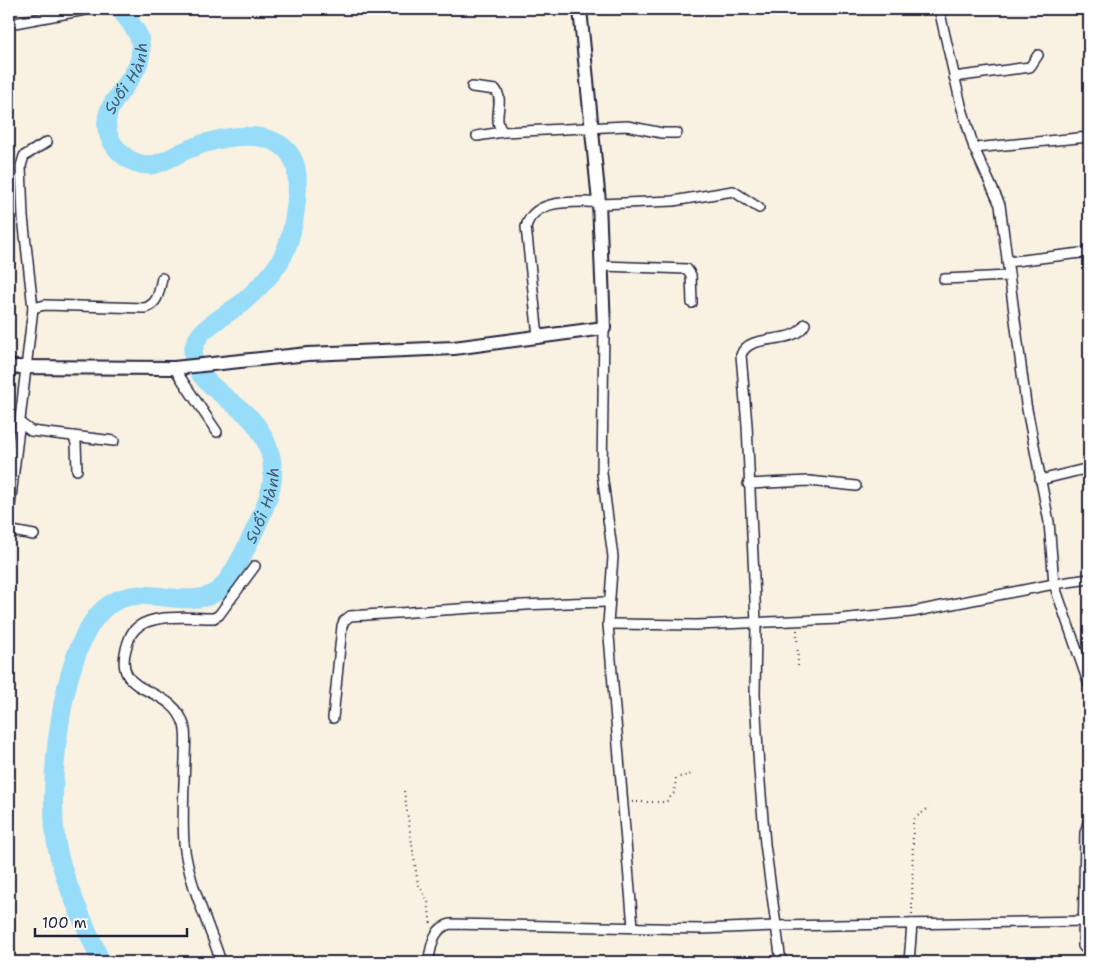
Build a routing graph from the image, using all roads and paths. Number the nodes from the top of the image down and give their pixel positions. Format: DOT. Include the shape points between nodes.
graph roads {
  1 [pos="91,9"];
  2 [pos="580,9"];
  3 [pos="939,9"];
  4 [pos="9,24"];
  5 [pos="1038,55"];
  6 [pos="954,77"];
  7 [pos="472,87"];
  8 [pos="593,127"];
  9 [pos="502,132"];
  10 [pos="677,133"];
  11 [pos="477,136"];
  12 [pos="1089,137"];
  13 [pos="47,142"];
  14 [pos="974,148"];
  15 [pos="599,203"];
  16 [pos="759,208"];
  17 [pos="1089,252"];
  18 [pos="1007,262"];
  19 [pos="603,266"];
  20 [pos="1008,276"];
  21 [pos="162,278"];
  22 [pos="944,279"];
  23 [pos="692,302"];
  24 [pos="33,308"];
  25 [pos="804,324"];
  26 [pos="604,328"];
  27 [pos="538,336"];
  28 [pos="9,367"];
  29 [pos="26,367"];
  30 [pos="174,368"];
  31 [pos="20,423"];
  32 [pos="218,432"];
  33 [pos="73,436"];
  34 [pos="114,441"];
  35 [pos="1089,468"];
  36 [pos="77,470"];
  37 [pos="1040,480"];
  38 [pos="748,484"];
  39 [pos="856,486"];
  40 [pos="9,514"];
  41 [pos="9,526"];
  42 [pos="34,535"];
  43 [pos="255,566"];
  44 [pos="1089,580"];
  45 [pos="1054,584"];
  46 [pos="610,602"];
  47 [pos="797,620"];
  48 [pos="756,622"];
  49 [pos="608,624"];
  50 [pos="798,666"];
  51 [pos="1089,685"];
  52 [pos="333,718"];
  53 [pos="692,774"];
  54 [pos="404,791"];
  55 [pos="622,803"];
  56 [pos="930,807"];
  57 [pos="1089,819"];
  58 [pos="9,918"];
  59 [pos="1086,921"];
  60 [pos="912,924"];
  61 [pos="776,926"];
  62 [pos="634,927"];
  63 [pos="435,933"];
  64 [pos="1089,952"];
  65 [pos="10,962"];
  66 [pos="221,962"];
  67 [pos="428,962"];
  68 [pos="780,962"];
  69 [pos="909,962"];
  1 -- 4 [label="street"];
  2 -- 8 [label="street"];
  3 -- 6 [label="street"];
  5 -- 6 [label="street" via="1030,68"];
  6 -- 14 [label="street"];
  7 -- 9 [label="street" via="496,90 499,99 497,123"];
  8 -- 9 [label="street"];
  8 -- 10 [label="street" via="637,126 662,133"];
  8 -- 15 [label="street"];
  9 -- 11 [label="street"];
  12 -- 14 [label="street"];
  13 -- 24 [label="street" via="24,156 21,166"];
  14 -- 18 [label="street" via="1000,205"];
  15 -- 16 [label="street" via="673,201 733,192"];
  15 -- 19 [label="street"];
  15 -- 27 [label="street" via="552,204 536,210 528,219 526,227"];
  17 -- 18 [label="street"];
  18 -- 20 [label="street"];
  19 -- 23 [label="street" via="687,269 691,275"];
  19 -- 26 [label="street"];
  20 -- 22 [label="street"];
  20 -- 37 [label="street"];
  21 -- 24 [label="street" via="157,299 145,308 45,305"];
  24 -- 29 [label="street"];
  25 -- 38 [label="street" via="796,333 742,350"];
  26 -- 27 [label="street"];
  26 -- 46 [label="street" via="602,473 613,556"];
  27 -- 30 [label="street" via="454,348 308,354"];
  28 -- 29 [label="street"];
  29 -- 30 [label="street"];
  29 -- 31 [label="street"];
  30 -- 32 [label="street"];
  31 -- 33 [label="street" via="30,431"];
  31 -- 40 [label="street"];
  33 -- 34 [label="street"];
  33 -- 36 [label="street"];
  35 -- 37 [label="street"];
  37 -- 45 [label="street" via="1050,522"];
  38 -- 39 [label="street" via="808,481"];
  38 -- 48 [label="street"];
  41 -- 42 [label="street" via="12,531"];
  43 -- 66 [label="street" via="219,615 214,618 148,621 130,635 124,660 132,683 162,696 185,726 184,844"];
  44 -- 45 [label="street"];
  45 -- 47 [label="street" via="912,612"];
  45 -- 51 [label="street"];
  46 -- 49 [label="street"];
  46 -- 52 [label="street" via="531,603 346,618 342,626"];
  47 -- 48 [label="street"];
  47 -- 50 [label="path"];
  48 -- 49 [label="street"];
  48 -- 61 [label="street" via="759,770"];
  49 -- 55 [label="street"];
  53 -- 55 [label="path" via="676,778 674,794 666,802"];
  54 -- 63 [label="path" via="418,884 428,901 430,925"];
  55 -- 62 [label="street"];
  56 -- 60 [label="path" via="914,822"];
  57 -- 59 [label="street" via="1085,833"];
  58 -- 65 [label="street"];
  59 -- 60 [label="street"];
  59 -- 64 [label="street" via="1083,946"];
  60 -- 61 [label="street"];
  60 -- 69 [label="street"];
  61 -- 62 [label="street"];
  61 -- 68 [label="street"];
  62 -- 63 [label="street" via="450,924"];
  63 -- 67 [label="street"];
}
